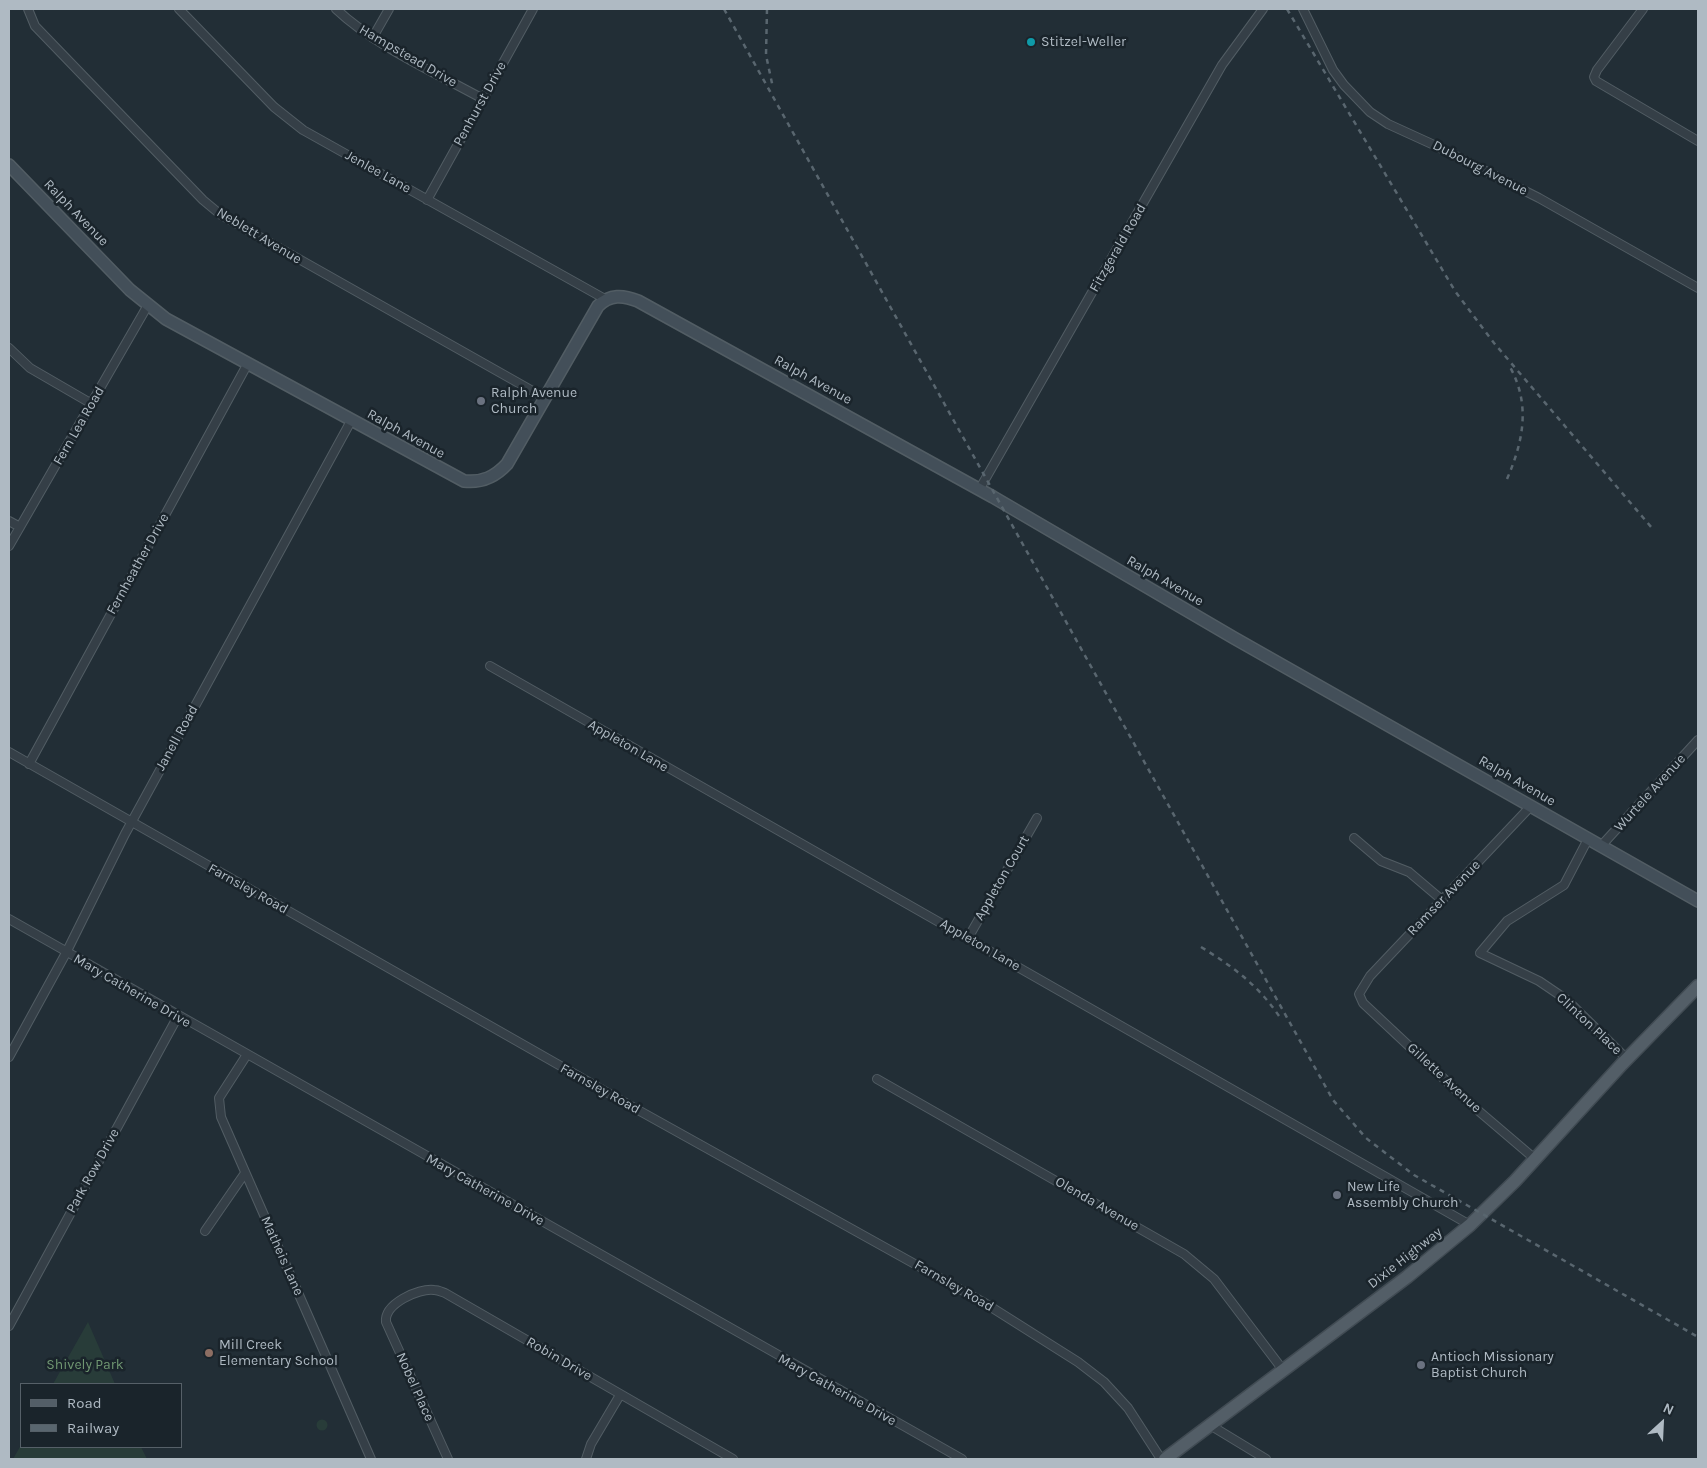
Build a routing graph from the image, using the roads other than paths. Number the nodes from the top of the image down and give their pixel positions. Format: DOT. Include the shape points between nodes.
graph roads {
  1 [pos="28,9"];
  2 [pos="179,9"];
  3 [pos="336,9"];
  4 [pos="389,9"];
  5 [pos="533,9"];
  6 [pos="1263,9"];
  7 [pos="1303,9"];
  8 [pos="1644,9"];
  9 [pos="373,37"];
  10 [pos="483,99"];
  11 [pos="1698,141"];
  12 [pos="9,165"];
  13 [pos="428,200"];
  14 [pos="1698,288"];
  15 [pos="605,298"];
  16 [pos="148,305"];
  17 [pos="9,348"];
  18 [pos="247,365"];
  19 [pos="545,398"];
  20 [pos="92,404"];
  21 [pos="351,421"];
  22 [pos="979,490"];
  23 [pos="9,521"];
  24 [pos="20,527"];
  25 [pos="9,546"];
  26 [pos="490,666"];
  27 [pos="1698,740"];
  28 [pos="9,752"];
  29 [pos="29,764"];
  30 [pos="1531,806"];
  31 [pos="1037,818"];
  32 [pos="131,823"];
  33 [pos="1354,838"];
  34 [pos="1588,839"];
  35 [pos="1601,846"];
  36 [pos="1442,900"];
  37 [pos="1698,901"];
  38 [pos="9,919"];
  39 [pos="968,938"];
  40 [pos="66,953"];
  41 [pos="1698,986"];
  42 [pos="1360,991"];
  43 [pos="178,1016"];
  44 [pos="246,1056"];
  45 [pos="9,1057"];
  46 [pos="1627,1059"];
  47 [pos="877,1079"];
  48 [pos="1535,1159"];
  49 [pos="245,1173"];
  50 [pos="1470,1225"];
  51 [pos="205,1231"];
  52 [pos="386,1314"];
  53 [pos="9,1326"];
  54 [pos="1283,1370"];
  55 [pos="620,1394"];
  56 [pos="1210,1425"];
  57 [pos="371,1459"];
  58 [pos="448,1459"];
  59 [pos="586,1459"];
  60 [pos="733,1459"];
  61 [pos="962,1459"];
  62 [pos="1163,1459"];
  63 [pos="1266,1459"];
  1 -- 19 [label="street, Neblett Avenue" via="35,26 221,215"];
  2 -- 13 [label="street, Jenlee Lane" via="284,115 303,130"];
  3 -- 9 [label="street, Hampstead Drive" via="349,22"];
  4 -- 9 [label="street"];
  5 -- 10 [label="street, Penhurst Drive"];
  6 -- 22 [label="street, Fitzgerald Road" via="1222,66"];
  7 -- 14 [label="street, Dubourg Avenue" via="1333,70 1370,112 1388,124 1539,198"];
  8 -- 11 [label="street" via="1597,70 1596,81"];
  9 -- 10 [label="street, Hampstead Drive"];
  10 -- 13 [label="street, Penhurst Drive"];
  12 -- 16 [label="street, Ralph Avenue"];
  13 -- 15 [label="street, Jenlee Lane"];
  15 -- 19 [label="street, Ralph Avenue"];
  15 -- 22 [label="street, Ralph Avenue" via="627,297 638,301"];
  16 -- 18 [label="street, Ralph Avenue" via="166,319"];
  16 -- 20 [label="street, Fern Lea Road"];
  17 -- 20 [label="street" via="36,372"];
  18 -- 21 [label="street, Ralph Avenue"];
  18 -- 29 [label="street, Fernheather Drive"];
  19 -- 21 [label="street, Ralph Avenue" via="507,464 492,477 479,482 458,479"];
  20 -- 24 [label="street, Fern Lea Road"];
  21 -- 32 [label="street, Janell Road"];
  22 -- 30 [label="street, Ralph Avenue"];
  23 -- 24 [label="street"];
  24 -- 25 [label="street, Fern Lea Road"];
  26 -- 39 [label="street, Appleton Lane"];
  27 -- 35 [label="street, Wurtele Avenue"];
  28 -- 29 [label="street, Farnsley Road"];
  29 -- 32 [label="street, Farnsley Road"];
  30 -- 34 [label="street, Ralph Avenue"];
  30 -- 36 [label="street, Ramser Avenue"];
  31 -- 39 [label="street, Appleton Court"];
  32 -- 40 [label="street, Janell Road"];
  32 -- 62 [label="street, Farnsley Road" via="1020,1325 1104,1382 1128,1408"];
  33 -- 36 [label="street" via="1381,861 1409,872"];
  34 -- 35 [label="street, Ralph Avenue"];
  34 -- 46 [label="street, Clinton Place" via="1564,885 1506,921 1480,953 1539,981 1567,1000"];
  35 -- 37 [label="street, Ralph Avenue"];
  36 -- 42 [label="street, Ramser Avenue" via="1370,976"];
  38 -- 40 [label="street, Mary Catherine Drive"];
  39 -- 50 [label="street, Appleton Lane"];
  40 -- 43 [label="street, Mary Catherine Drive"];
  40 -- 45 [label="street, Janell Road"];
  41 -- 46 [label="main road, Dixie Highway"];
  42 -- 48 [label="street, Gillette Avenue" via="1363,1002 1474,1107"];
  43 -- 44 [label="street, Mary Catherine Drive"];
  43 -- 53 [label="street, Park Row Drive"];
  44 -- 49 [label="street, Matheis Lane" via="218,1103"];
  44 -- 61 [label="street, Mary Catherine Drive"];
  46 -- 48 [label="main road, Dixie Highway"];
  47 -- 54 [label="street, Olenda Avenue" via="1184,1254 1214,1279"];
  48 -- 50 [label="main road, Dixie Highway"];
  49 -- 51 [label="street"];
  49 -- 57 [label="street, Matheis Lane"];
  50 -- 54 [label="main road, Dixie Highway"];
  52 -- 55 [label="street, Robin Drive" via="395,1303 425,1290 436,1290"];
  52 -- 58 [label="street, Nobel Place" via="386,1322"];
  54 -- 56 [label="main road, Dixie Highway"];
  55 -- 59 [label="street" via="591,1444"];
  55 -- 60 [label="street, Robin Drive"];
  56 -- 62 [label="main road, Dixie Highway"];
  56 -- 63 [label="street"];
}
